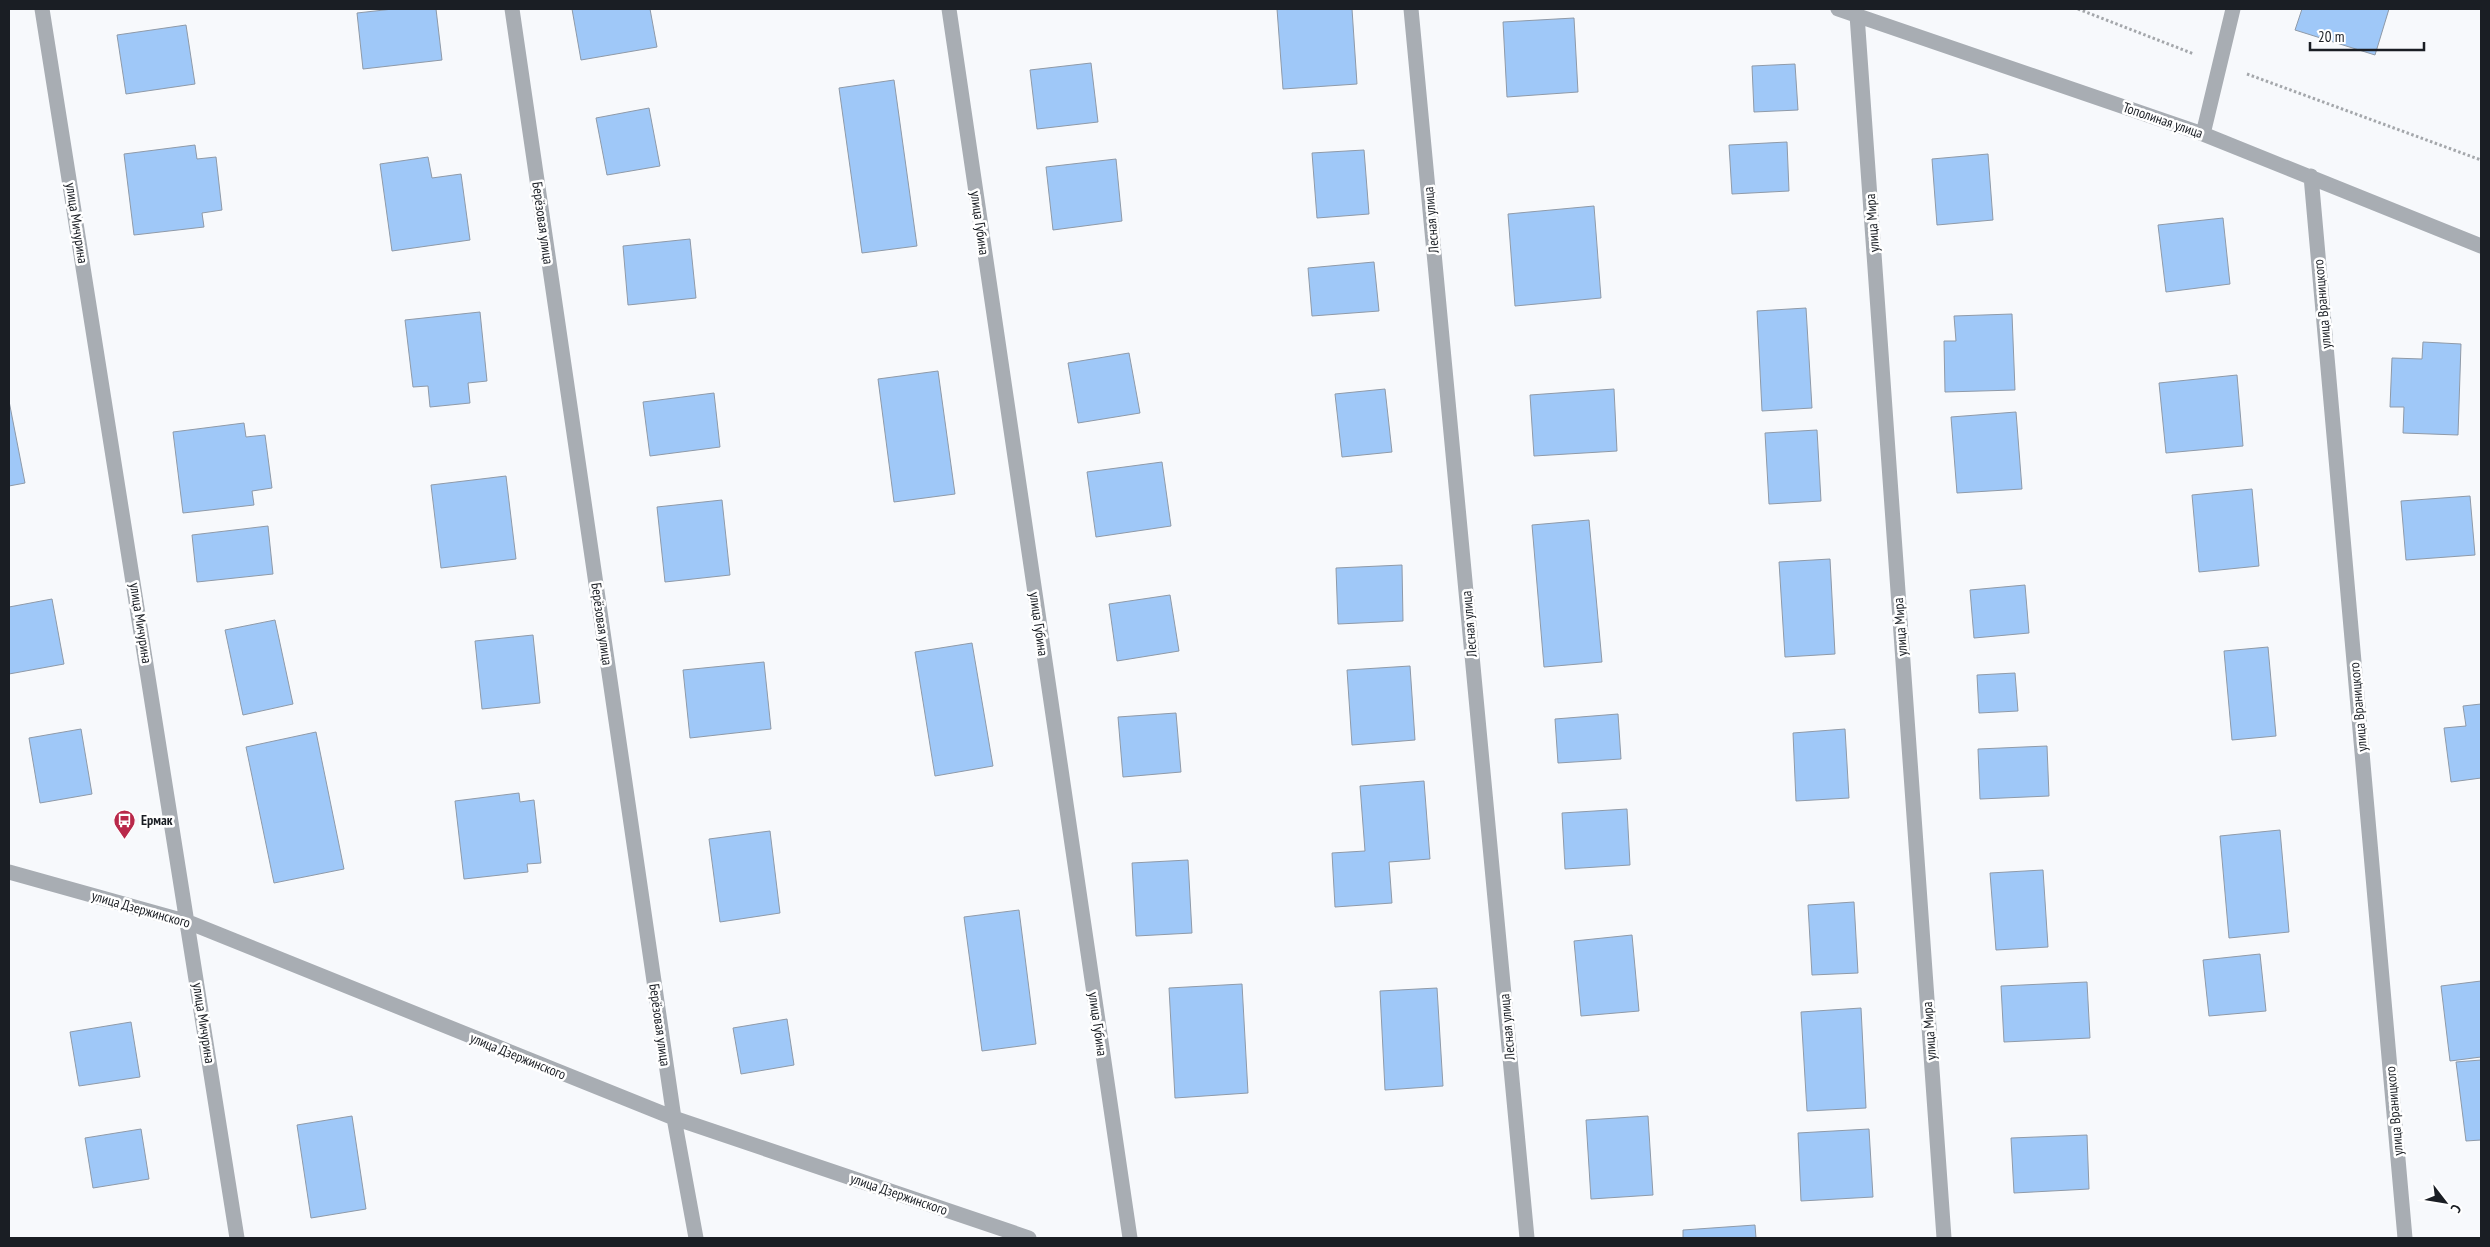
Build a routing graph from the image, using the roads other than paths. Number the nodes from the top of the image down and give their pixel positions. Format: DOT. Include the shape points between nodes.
graph roads {
  1 [pos="42,9"];
  2 [pos="512,9"];
  3 [pos="949,9"];
  4 [pos="1411,9"];
  5 [pos="1838,9"];
  6 [pos="2233,9"];
  7 [pos="1857,15"];
  8 [pos="2203,134"];
  9 [pos="2311,176"];
  10 [pos="2481,246"];
  11 [pos="9,872"];
  12 [pos="188,922"];
  13 [pos="674,1118"];
  14 [pos="237,1238"];
  15 [pos="696,1238"];
  16 [pos="1029,1238"];
  17 [pos="1130,1238"];
  18 [pos="1527,1238"];
  19 [pos="1944,1238"];
  20 [pos="2405,1238"];
  1 -- 12 [label="street, улица Мичурина"];
  2 -- 13 [label="street, Берёзовая улица"];
  3 -- 17 [label="street, улица Губина"];
  4 -- 18 [label="street, Лесная улица"];
  5 -- 7 [label="street, Тополиная улица"];
  6 -- 8 [label="street"];
  7 -- 8 [label="street, Тополиная улица"];
  7 -- 19 [label="street, улица Мира"];
  8 -- 9 [label="street, Тополиная улица"];
  9 -- 10 [label="street, Тополиная улица"];
  9 -- 20 [label="street, улица Враницкого"];
  11 -- 12 [label="street, улица Дзержинского"];
  12 -- 13 [label="street, улица Дзержинского"];
  12 -- 14 [label="street, улица Мичурина"];
  13 -- 15 [label="street, Берёзовая улица"];
  13 -- 16 [label="street, улица Дзержинского"];
}
